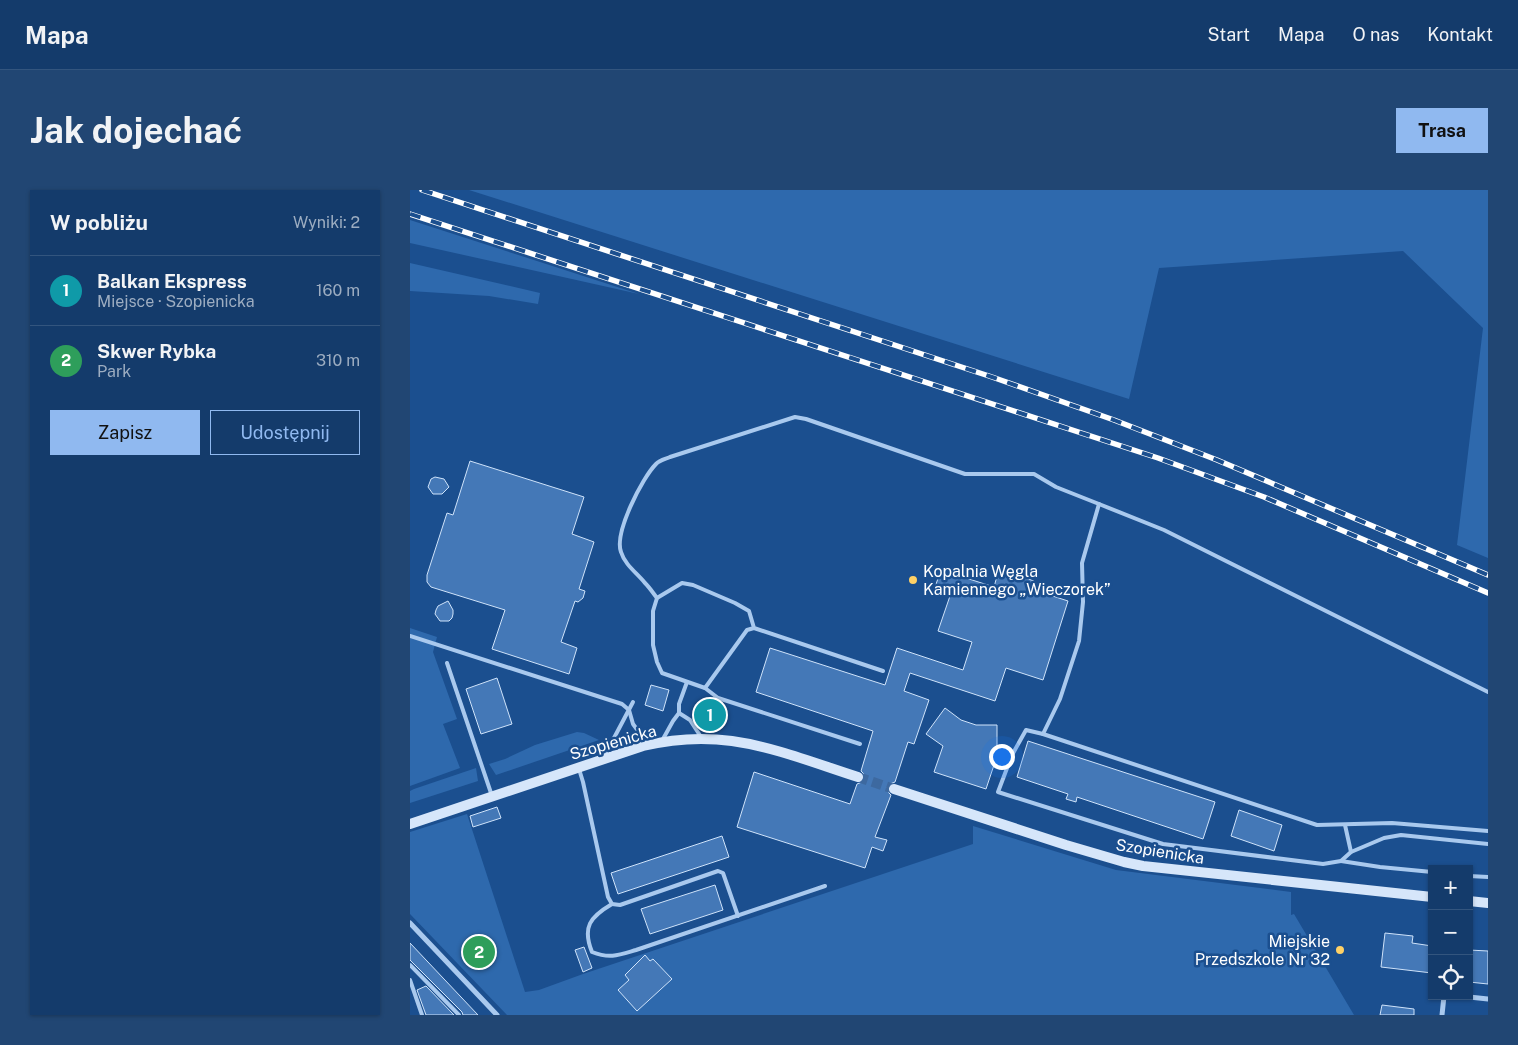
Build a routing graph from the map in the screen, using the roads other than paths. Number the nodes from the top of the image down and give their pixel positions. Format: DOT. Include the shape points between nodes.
graph roads {
  1 [pos="1100,504"];
  2 [pos="657,598"];
  3 [pos="754,628"];
  4 [pos="410,636"];
  5 [pos="447,663"];
  6 [pos="883,671"];
  7 [pos="687,682"];
  8 [pos="705,688"];
  9 [pos="1488,692"];
  10 [pos="633,702"];
  11 [pos="630,710"];
  12 [pos="679,713"];
  13 [pos="1043,734"];
  14 [pos="703,739"];
  15 [pos="660,743"];
  16 [pos="860,744"];
  17 [pos="649,745"];
  18 [pos="602,759"];
  19 [pos="579,768"];
  20 [pos="858,777"];
  21 [pos="894,789"];
  22 [pos="492,796"];
  23 [pos="410,824"];
  24 [pos="1345,825"];
  25 [pos="1488,832"];
  26 [pos="1488,844"];
  27 [pos="1351,852"];
  28 [pos="1341,861"];
  29 [pos="1428,872"];
  30 [pos="1473,876"];
  31 [pos="1488,877"];
  32 [pos="825,886"];
  33 [pos="1428,897"];
  34 [pos="1473,901"];
  35 [pos="1488,903"];
  36 [pos="612,904"];
  37 [pos="738,916"];
  38 [pos="410,924"];
  39 [pos="412,967"];
  40 [pos="410,974"];
  41 [pos="410,980"];
  42 [pos="1473,997"];
  43 [pos="1488,999"];
  44 [pos="1444,1000"];
  45 [pos="422,1015"];
  46 [pos="459,1015"];
  47 [pos="497,1015"];
  48 [pos="1442,1015"];
  1 -- 2 [label="lane" via="1056,488 1034,474 965,474 806,418 795,417 670,457 658,462 646,477 632,502 620,551"];
  1 -- 9 [label="lane" via="1164,530"];
  1 -- 13 [label="lane" via="1082,563 1079,641 1060,699"];
  2 -- 3 [label="lane" via="682,583 693,585 749,611"];
  2 -- 7 [label="lane" via="653,611 653,645 657,662 662,673"];
  3 -- 6 [label="lane"];
  3 -- 8 [label="lane" via="747,630"];
  4 -- 11 [label="lane" via="622,704"];
  5 -- 22 [label="lane"];
  7 -- 8 [label="lane"];
  7 -- 12 [label="lane"];
  8 -- 16 [label="lane" via="718,698"];
  10 -- 11 [label="lane"];
  11 -- 17 [label="lane" via="633,724"];
  11 -- 18 [label="lane"];
  12 -- 14 [label="lane" via="690,720"];
  12 -- 15 [label="lane"];
  13 -- 24 [label="lane" via="1317,825"];
  13 -- 28 [label="lane" via="1026,730 998,792 1163,844 1323,864"];
  14 -- 15 [label="street, Szopienicka"];
  14 -- 20 [label="street, Szopienicka" via="756,746"];
  15 -- 17 [label="street, Szopienicka"];
  17 -- 18 [label="street, Szopienicka"];
  18 -- 19 [label="street, Szopienicka"];
  19 -- 22 [label="street, Szopienicka"];
  19 -- 36 [label="lane"];
  21 -- 33 [label="street, Szopienicka" via="1066,845 1143,866"];
  22 -- 23 [label="street, Szopienicka"];
  24 -- 25 [label="lane" via="1392,823"];
  24 -- 27 [label="lane"];
  26 -- 27 [label="lane" via="1401,835 1384,838"];
  27 -- 28 [label="lane"];
  28 -- 29 [label="lane"];
  30 -- 31 [label="lane"];
  32 -- 37 [label="lane"];
  34 -- 35 [label="street"];
  36 -- 37 [label="lane" via="620,905 718,871 723,873"];
  36 -- 37 [label="lane" via="592,919 587,932 592,952 603,956 629,953"];
  38 -- 47 [label="street"];
  39 -- 40 [label="lane"];
  39 -- 46 [label="lane"];
  41 -- 45 [label="lane"];
  42 -- 43 [label="street"];
  44 -- 48 [label="street"];
}
